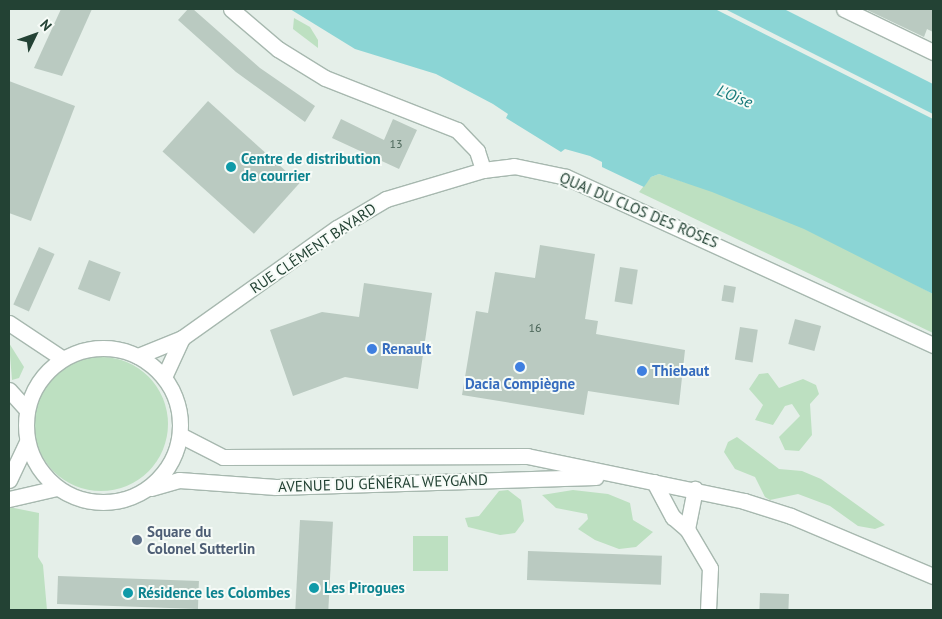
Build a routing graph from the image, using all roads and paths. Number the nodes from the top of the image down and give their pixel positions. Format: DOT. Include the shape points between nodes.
graph roads {
  1 [pos="231,9"];
  2 [pos="844,9"];
  3 [pos="933,52"];
  4 [pos="483,170"];
  5 [pos="9,323"];
  6 [pos="182,338"];
  7 [pos="933,345"];
  8 [pos="138,356"];
  9 [pos="60,357"];
  10 [pos="164,377"];
  11 [pos="9,390"];
  12 [pos="26,409"];
  13 [pos="180,435"];
  14 [pos="27,442"];
  15 [pos="620,476"];
  16 [pos="9,480"];
  17 [pos="654,482"];
  18 [pos="57,488"];
  19 [pos="695,488"];
  20 [pos="148,489"];
  21 [pos="9,499"];
  22 [pos="687,529"];
  23 [pos="933,576"];
  24 [pos="708,610"];
  1 -- 4 [label="main road" via="278,49 325,78 457,130 477,150"];
  2 -- 3 [label="main road"];
  4 -- 6 [label="main road, RUE CLÉMENT BAYARD" via="386,199 337,228"];
  4 -- 7 [label="main road, QUAI DU CLOS DES ROSES" via="526,167 566,176"];
  5 -- 9 [label="main road"];
  6 -- 8 [label="main road, RUE CLÉMENT BAYARD"];
  6 -- 10 [label="main road, RUE CLÉMENT BAYARD"];
  8 -- 9 [label="main road" via="116,348 92,348"];
  8 -- 10 [label="main road"];
  9 -- 12 [label="main road" via="34,390"];
  10 -- 13 [label="main road" via="177,401"];
  11 -- 12 [label="main road" via="18,395"];
  12 -- 14 [label="main road"];
  13 -- 15 [label="main road, AVENUE DU GÉNÉRAL WEYGAND" via="223,458 527,456"];
  13 -- 20 [label="main road" via="164,474"];
  14 -- 16 [label="main road"];
  14 -- 18 [label="main road" via="38,467"];
  15 -- 17 [label="main road, AVENUE DU GÉNÉRAL WEYGAND"];
  15 -- 20 [label="main road, AVENUE DU GÉNÉRAL WEYGAND" via="276,487 179,480"];
  17 -- 19 [label="main road, AVENUE DU GÉNÉRAL WEYGAND"];
  17 -- 22 [label="main road" via="673,517"];
  18 -- 20 [label="main road" via="96,502 116,502"];
  18 -- 21 [label="main road"];
  19 -- 22 [label="main road"];
  19 -- 23 [label="main road, AVENUE DU GÉNÉRAL WEYGAND" via="791,516"];
  22 -- 24 [label="main road" via="710,568"];
}
